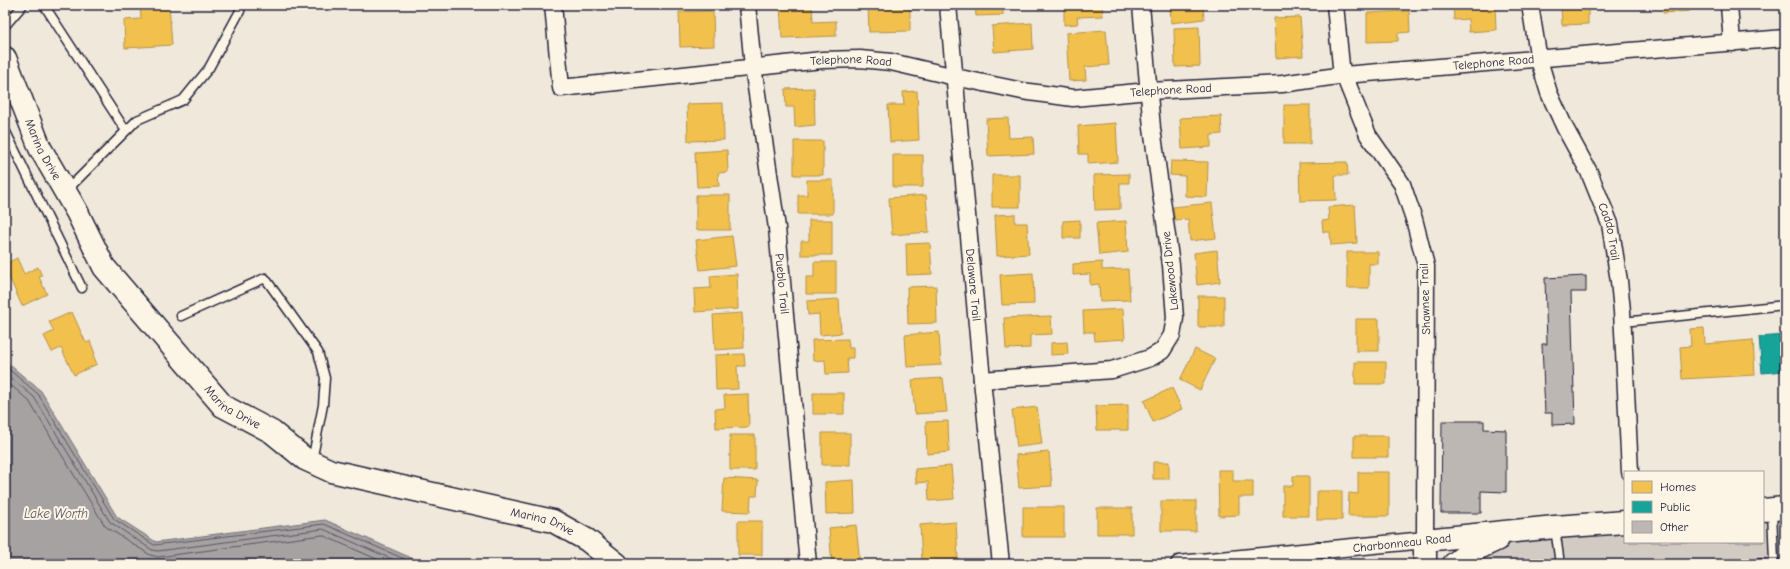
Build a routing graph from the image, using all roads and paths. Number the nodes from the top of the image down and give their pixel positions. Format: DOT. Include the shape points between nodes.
graph roads {
  1 [pos="23,5"];
  2 [pos="44,5"];
  3 [pos="241,5"];
  4 [pos="553,5"];
  5 [pos="747,5"];
  6 [pos="948,5"];
  7 [pos="1141,5"];
  8 [pos="1335,5"];
  9 [pos="1530,5"];
  10 [pos="1729,5"];
  11 [pos="5,26"];
  12 [pos="1785,38"];
  13 [pos="1732,43"];
  14 [pos="5,58"];
  15 [pos="1539,60"];
  16 [pos="753,67"];
  17 [pos="1344,75"];
  18 [pos="955,77"];
  19 [pos="1149,91"];
  20 [pos="5,130"];
  21 [pos="126,131"];
  22 [pos="65,192"];
  23 [pos="82,288"];
  24 [pos="1785,305"];
  25 [pos="181,316"];
  26 [pos="1622,322"];
  27 [pos="982,380"];
  28 [pos="312,462"];
  29 [pos="1630,471"];
  30 [pos="1773,509"];
  31 [pos="1624,522"];
  32 [pos="1555,527"];
  33 [pos="1518,531"];
  34 [pos="1425,540"];
  35 [pos="1774,563"];
  36 [pos="617,564"];
  37 [pos="808,564"];
  38 [pos="1001,564"];
  39 [pos="1179,564"];
  40 [pos="1425,564"];
  41 [pos="1454,564"];
  42 [pos="1560,564"];
  43 [pos="1756,564"];
  1 -- 11 [label="lane"];
  2 -- 21 [label="lane"];
  3 -- 21 [label="lane" via="209,68 183,100 137,120"];
  4 -- 16 [label="street, Telephone Road" via="561,88"];
  5 -- 16 [label="street, Pueblo Trail"];
  6 -- 18 [label="street, Delaware Trail"];
  7 -- 19 [label="street, Lakewood Drive"];
  8 -- 17 [label="street, Shawnee Trail"];
  9 -- 15 [label="street, Caddo Trail"];
  10 -- 13 [label="street"];
  12 -- 13 [label="street, Telephone Road"];
  13 -- 15 [label="street, Telephone Road"];
  14 -- 22 [label="street, Marina Drive" via="40,148"];
  15 -- 17 [label="street, Telephone Road"];
  15 -- 26 [label="street, Caddo Trail" via="1564,128 1589,172 1610,224 1619,281"];
  16 -- 18 [label="street, Telephone Road" via="860,59 891,62"];
  16 -- 37 [label="street, Pueblo Trail" via="777,228"];
  17 -- 19 [label="street, Telephone Road" via="1282,84"];
  17 -- 34 [label="street, Shawnee Trail" via="1368,135 1402,184 1426,266"];
  18 -- 19 [label="street, Telephone Road" via="1022,91 1073,98"];
  18 -- 27 [label="street, Delaware Trail"];
  19 -- 27 [label="street, Lakewood Drive" via="1171,265 1175,318 1172,335 1162,351 1150,358 1112,370"];
  20 -- 23 [label="lane"];
  21 -- 22 [label="lane"];
  22 -- 28 [label="street, Marina Drive" via="104,266 222,406 272,432"];
  24 -- 26 [label="lane"];
  25 -- 28 [label="lane" via="265,278 318,352 325,378"];
  26 -- 29 [label="street, Caddo Trail"];
  27 -- 38 [label="street, Delaware Trail"];
  28 -- 36 [label="street, Marina Drive" via="331,471 553,521 587,540"];
  30 -- 35 [label="lane"];
  31 -- 32 [label="street, Charbonneau Road"];
  32 -- 33 [label="street, Charbonneau Road"];
  32 -- 42 [label="lane"];
  33 -- 34 [label="street, Charbonneau Road"];
  33 -- 41 [label="street" via="1468,553"];
  34 -- 39 [label="street, Charbonneau Road"];
  34 -- 40 [label="street, Shawnee Trail"];
  35 -- 43 [label="lane"];
}
